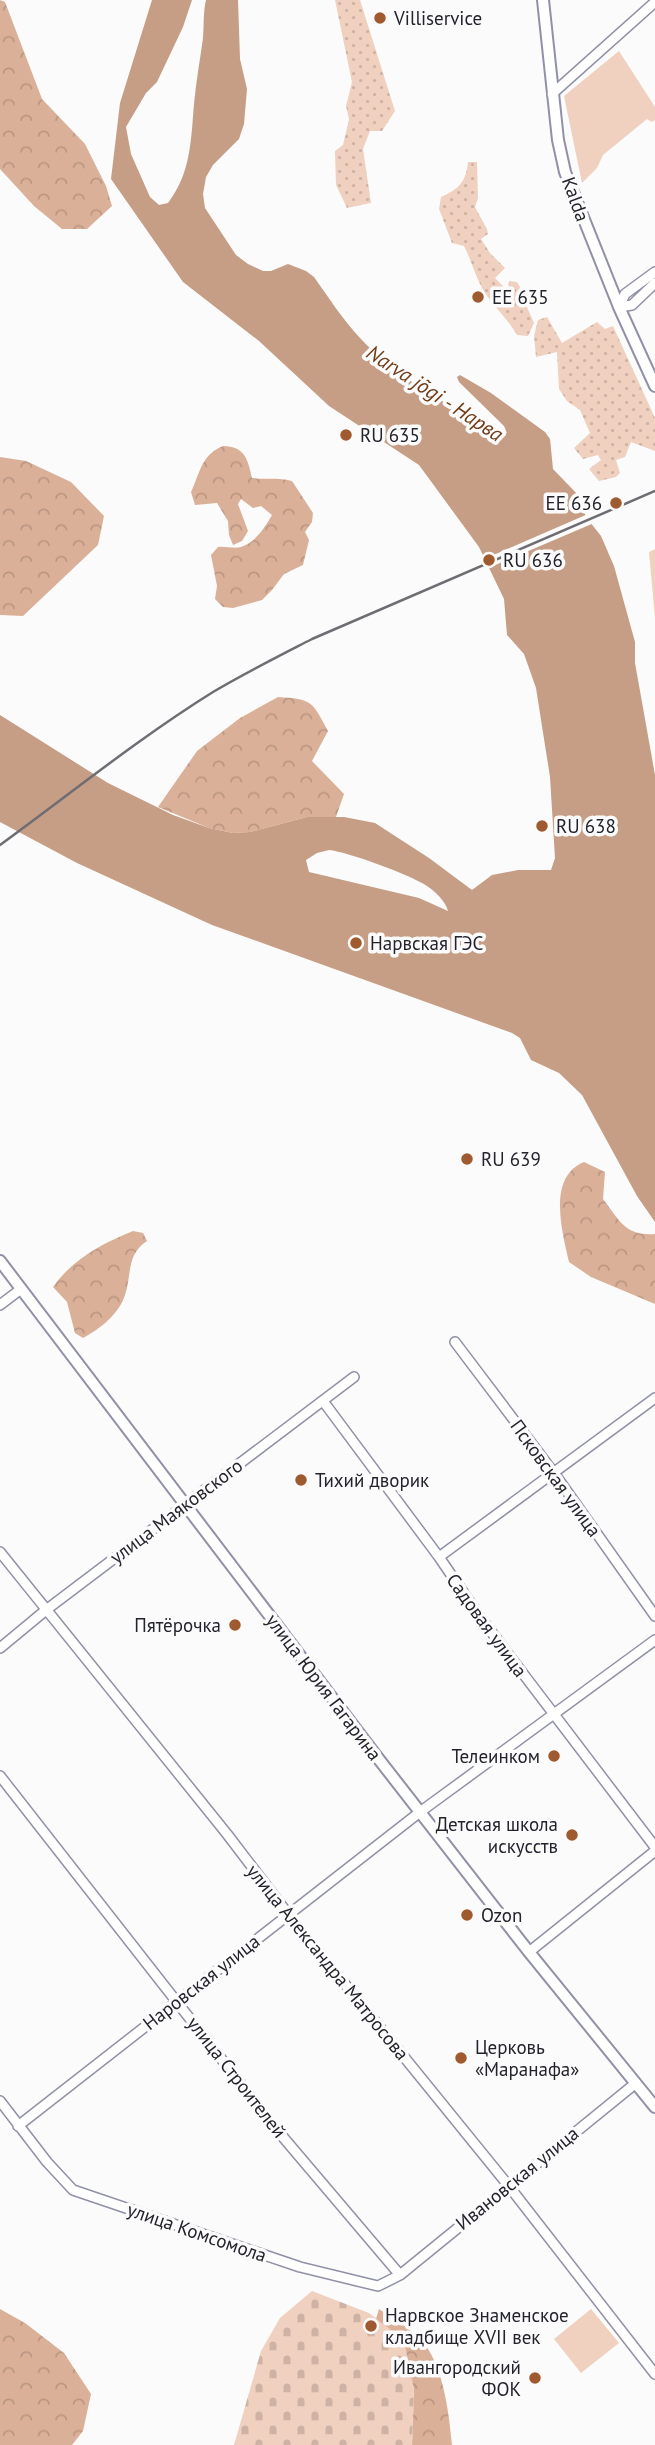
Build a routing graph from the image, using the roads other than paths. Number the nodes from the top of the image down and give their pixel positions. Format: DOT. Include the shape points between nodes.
graph roads {
  1 [pos="543,0"];
  2 [pos="655,2"];
  3 [pos="552,94"];
  4 [pos="655,272"];
  5 [pos="655,283"];
  6 [pos="619,307"];
  7 [pos="655,386"];
  8 [pos="0,1261"];
  9 [pos="21,1289"];
  10 [pos="0,1306"];
  11 [pos="456,1342"];
  12 [pos="354,1377"];
  13 [pos="655,1398"];
  14 [pos="323,1401"];
  15 [pos="554,1473"];
  16 [pos="185,1505"];
  17 [pos="0,1552"];
  18 [pos="439,1557"];
  19 [pos="46,1610"];
  20 [pos="655,1616"];
  21 [pos="655,1640"];
  22 [pos="0,1648"];
  23 [pos="553,1715"];
  24 [pos="0,1776"];
  25 [pos="420,1812"];
  26 [pos="655,1849"];
  27 [pos="288,1914"];
  28 [pos="529,1952"];
  29 [pos="178,2001"];
  30 [pos="636,2083"];
  31 [pos="0,2101"];
  32 [pos="655,2107"];
  33 [pos="19,2126"];
  34 [pos="508,2185"];
  35 [pos="400,2275"];
  36 [pos="655,2374"];
  1 -- 3 [label="street, Kalda"];
  2 -- 3 [label="street"];
  3 -- 6 [label="street, Kalda" via="565,172"];
  4 -- 6 [label="street" via="625,294"];
  5 -- 6 [label="street" via="632,305"];
  6 -- 7 [label="street, Kalda"];
  8 -- 9 [label="street, улица Юрия Гагарина"];
  9 -- 10 [label="street"];
  9 -- 16 [label="street, улица Юрия Гагарина"];
  11 -- 15 [label="street, Псковская улица"];
  12 -- 14 [label="street, улица Маяковского"];
  13 -- 15 [label="street"];
  14 -- 16 [label="street, улица Маяковского"];
  14 -- 18 [label="street, Садовая улица"];
  15 -- 18 [label="street"];
  15 -- 20 [label="street, Псковская улица"];
  16 -- 19 [label="street, улица Маяковского"];
  16 -- 25 [label="street, улица Юрия Гагарина"];
  17 -- 19 [label="street, улица Александра Матросова"];
  18 -- 23 [label="street, Садовая улица"];
  19 -- 22 [label="street, улица Маяковского"];
  19 -- 27 [label="street, улица Александра Матросова"];
  21 -- 23 [label="street, Наровская улица"];
  23 -- 25 [label="street, Наровская улица"];
  23 -- 26 [label="street, Садовая улица"];
  24 -- 29 [label="street, улица Строителей"];
  25 -- 27 [label="street, Наровская улица"];
  25 -- 28 [label="street, улица Юрия Гагарина"];
  26 -- 28 [label="street"];
  27 -- 29 [label="street, Наровская улица"];
  27 -- 34 [label="street, улица Александра Матросова"];
  28 -- 30 [label="street, улица Юрия Гагарина"];
  29 -- 33 [label="street, Наровская улица"];
  29 -- 35 [label="street, улица Строителей" via="277,2130"];
  30 -- 32 [label="street, улица Юрия Гагарина"];
  30 -- 34 [label="street, Ивановская улица"];
  31 -- 33 [label="street, улица Комсомола"];
  33 -- 35 [label="street, улица Комсомола" via="73,2190 300,2267 378,2286"];
  34 -- 35 [label="street, Ивановская улица"];
  34 -- 36 [label="street, улица Александра Матросова"];
}
